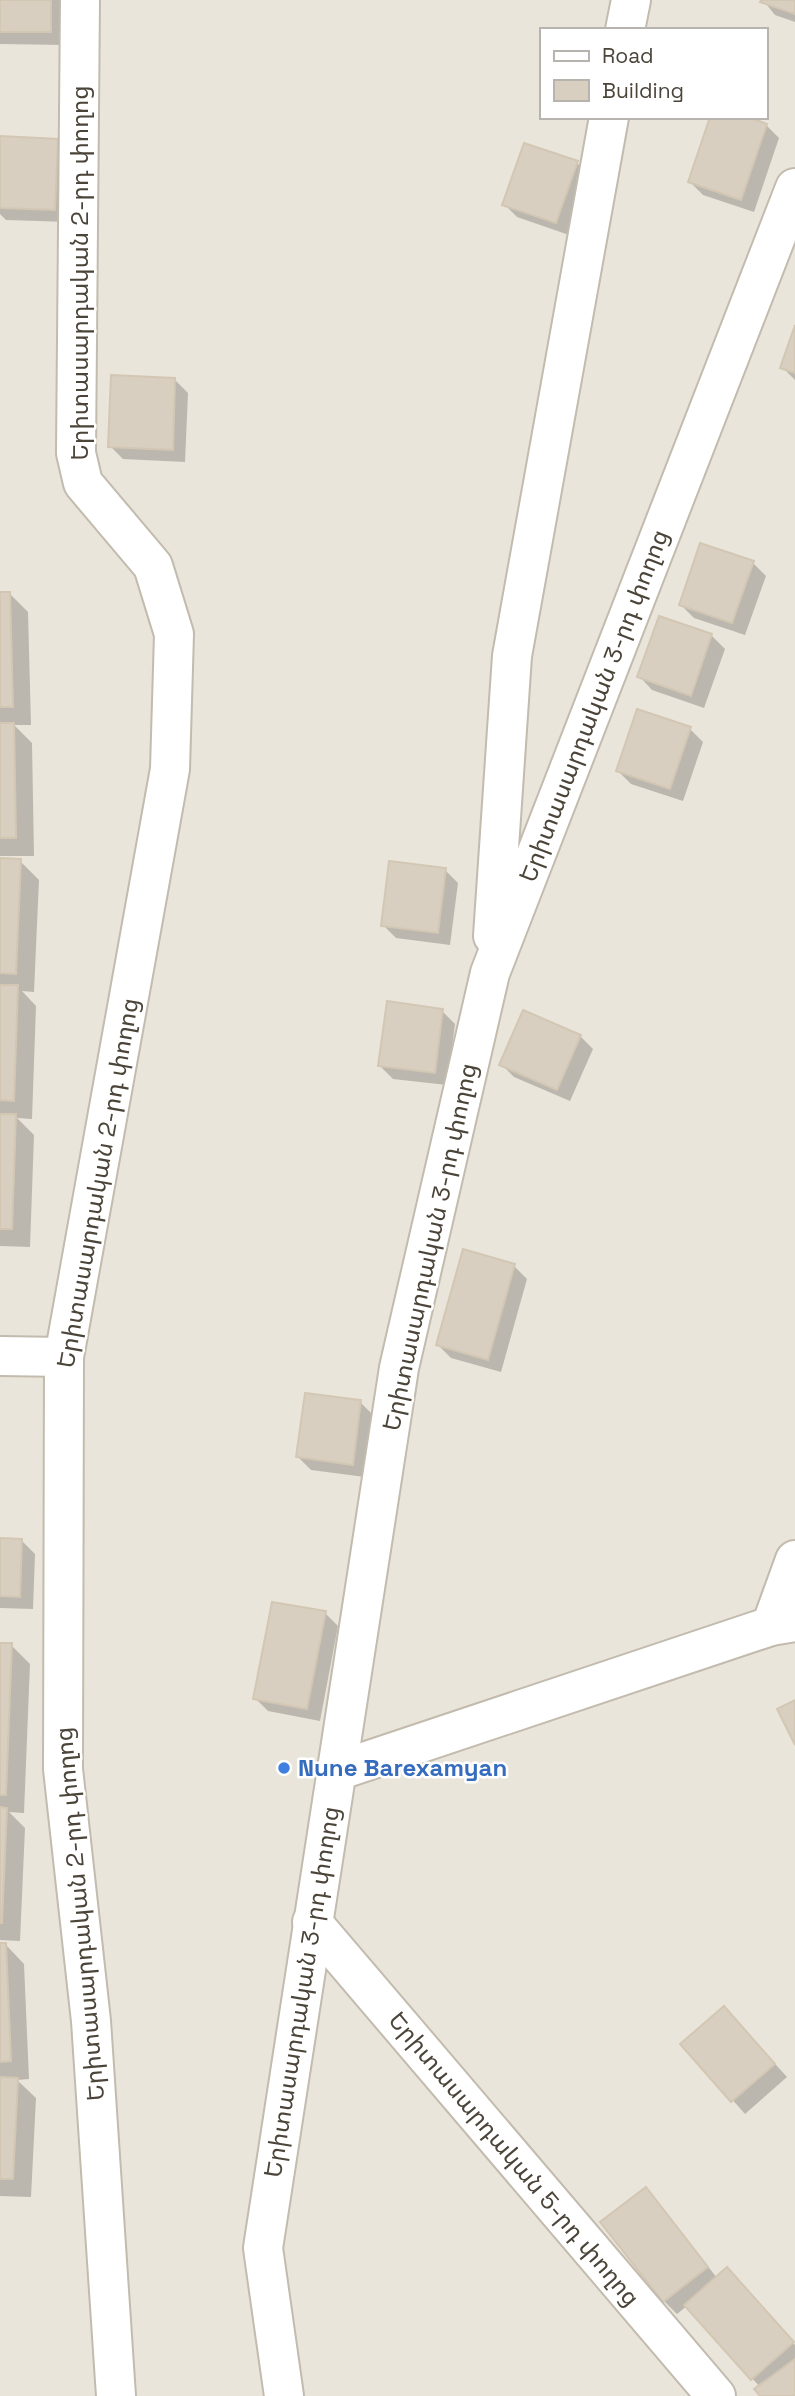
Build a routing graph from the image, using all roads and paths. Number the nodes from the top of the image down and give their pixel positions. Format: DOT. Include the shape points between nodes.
graph roads {
  1 [pos="80,0"];
  2 [pos="631,0"];
  3 [pos="625,28"];
  4 [pos="609,119"];
  5 [pos="795,187"];
  6 [pos="490,973"];
  7 [pos="0,1356"];
  8 [pos="64,1357"];
  9 [pos="795,1560"];
  10 [pos="783,1624"];
  11 [pos="337,1771"];
  12 [pos="312,1922"];
  13 [pos="116,2396"];
  14 [pos="284,2396"];
  15 [pos="716,2396"];
  1 -- 8 [label="street, Երիտասարդական 2-րդ փողոց" via="76,453 83,483 153,566 174,634 170,769"];
  2 -- 3 [label="street"];
  4 -- 6 [label="street" via="512,656"];
  5 -- 6 [label="street, Երիտասարդական 3-րդ փողոց"];
  6 -- 11 [label="street, Երիտասարդական 3-րդ փողոց" via="399,1368"];
  7 -- 8 [label="street"];
  8 -- 13 [label="street, Երիտասարդական 2-րդ փողոց" via="64,1769 91,2021"];
  9 -- 10 [label="street"];
  10 -- 11 [label="street"];
  11 -- 12 [label="street, Երիտասարդական 3-րդ փողոց"];
  12 -- 14 [label="street, Երիտասարդական 3-րդ փողոց" via="263,2248"];
  12 -- 15 [label="street, Երիտասարդական 5-րդ փողոց"];
}
